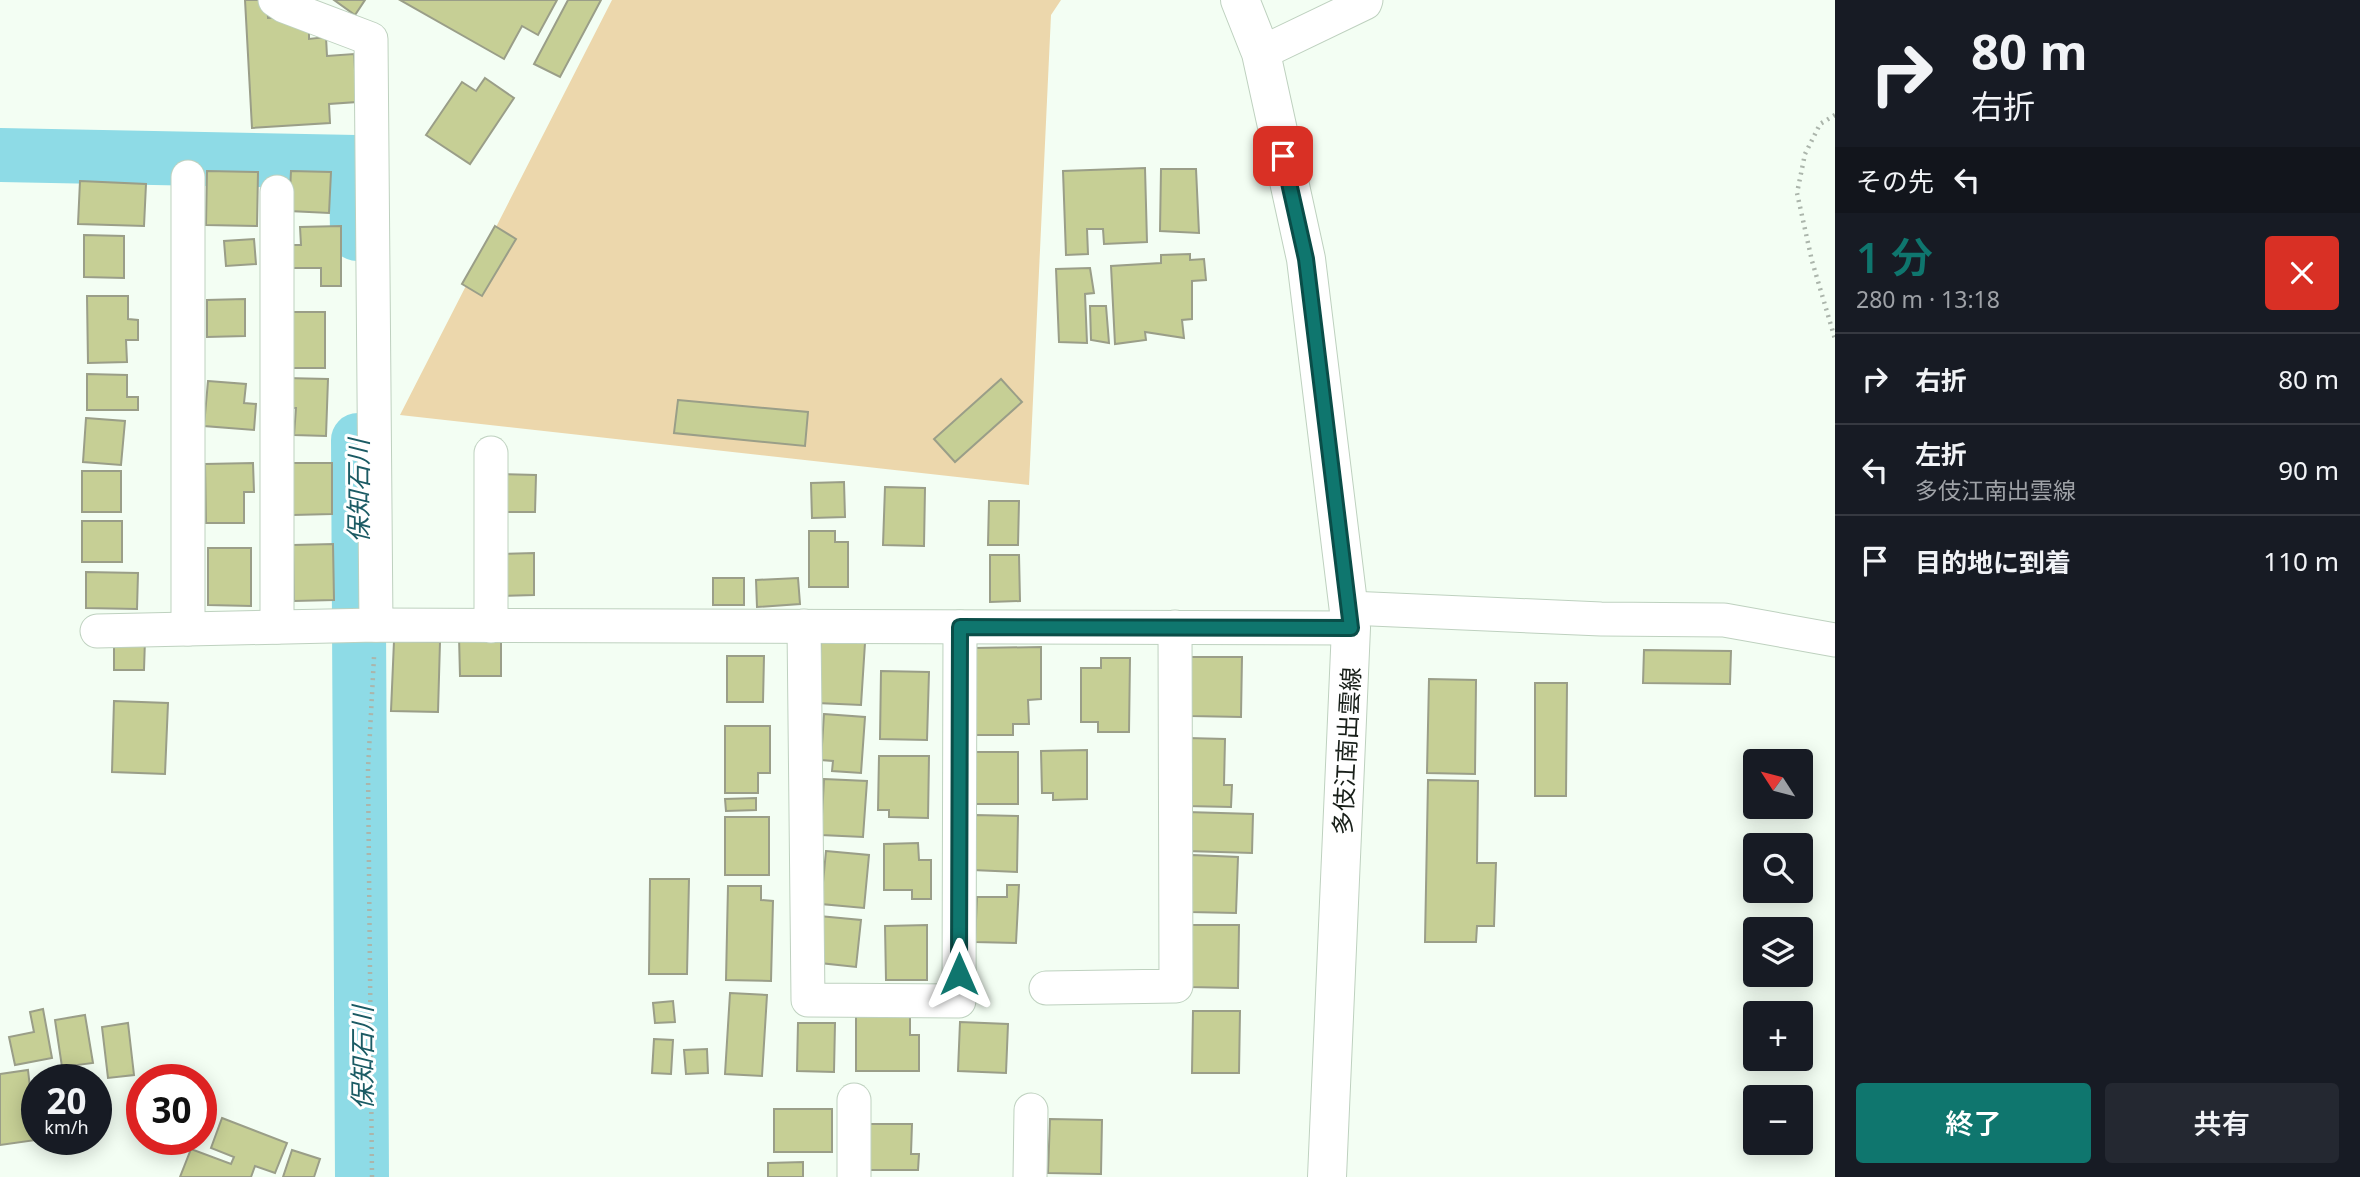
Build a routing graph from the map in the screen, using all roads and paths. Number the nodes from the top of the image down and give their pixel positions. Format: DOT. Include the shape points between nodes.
graph roads {
  1 [pos="275,0"];
  2 [pos="1240,0"];
  3 [pos="1366,0"];
  4 [pos="1261,53"];
  5 [pos="1835,115"];
  6 [pos="188,177"];
  7 [pos="278,192"];
  8 [pos="1835,340"];
  9 [pos="491,453"];
  10 [pos="1350,618"];
  11 [pos="376,625"];
  12 [pos="491,625"];
  13 [pos="804,626"];
  14 [pos="278,627"];
  15 [pos="960,627"];
  16 [pos="1175,627"];
  17 [pos="188,629"];
  18 [pos="97,631"];
  19 [pos="1835,640"];
  20 [pos="1046,988"];
  21 [pos="854,1100"];
  22 [pos="1031,1110"];
  23 [pos="372,1177"];
  24 [pos="854,1177"];
  25 [pos="1030,1177"];
  26 [pos="1327,1177"];
  1 -- 11 [label="street" via="371,39"];
  2 -- 4 [label="main road, 多伎江南出雲線"];
  3 -- 4 [label="street"];
  4 -- 10 [label="main road, 多伎江南出雲線" via="1306,259"];
  5 -- 8 [label="path" via="1820,124 1805,153 1797,193"];
  6 -- 17 [label="street"];
  7 -- 14 [label="street"];
  9 -- 12 [label="street"];
  10 -- 16 [label="street"];
  10 -- 19 [label="street" via="1724,621"];
  10 -- 26 [label="main road, 多伎江南出雲線"];
  11 -- 12 [label="street"];
  11 -- 14 [label="street"];
  11 -- 23 [label="path" via="368,769"];
  12 -- 13 [label="street"];
  13 -- 15 [label="street"];
  13 -- 15 [label="street" via="808,1000 959,1001"];
  14 -- 17 [label="street"];
  15 -- 16 [label="street"];
  16 -- 20 [label="street" via="1176,986"];
  17 -- 18 [label="street"];
  21 -- 24 [label="street"];
  22 -- 25 [label="street"];
}
